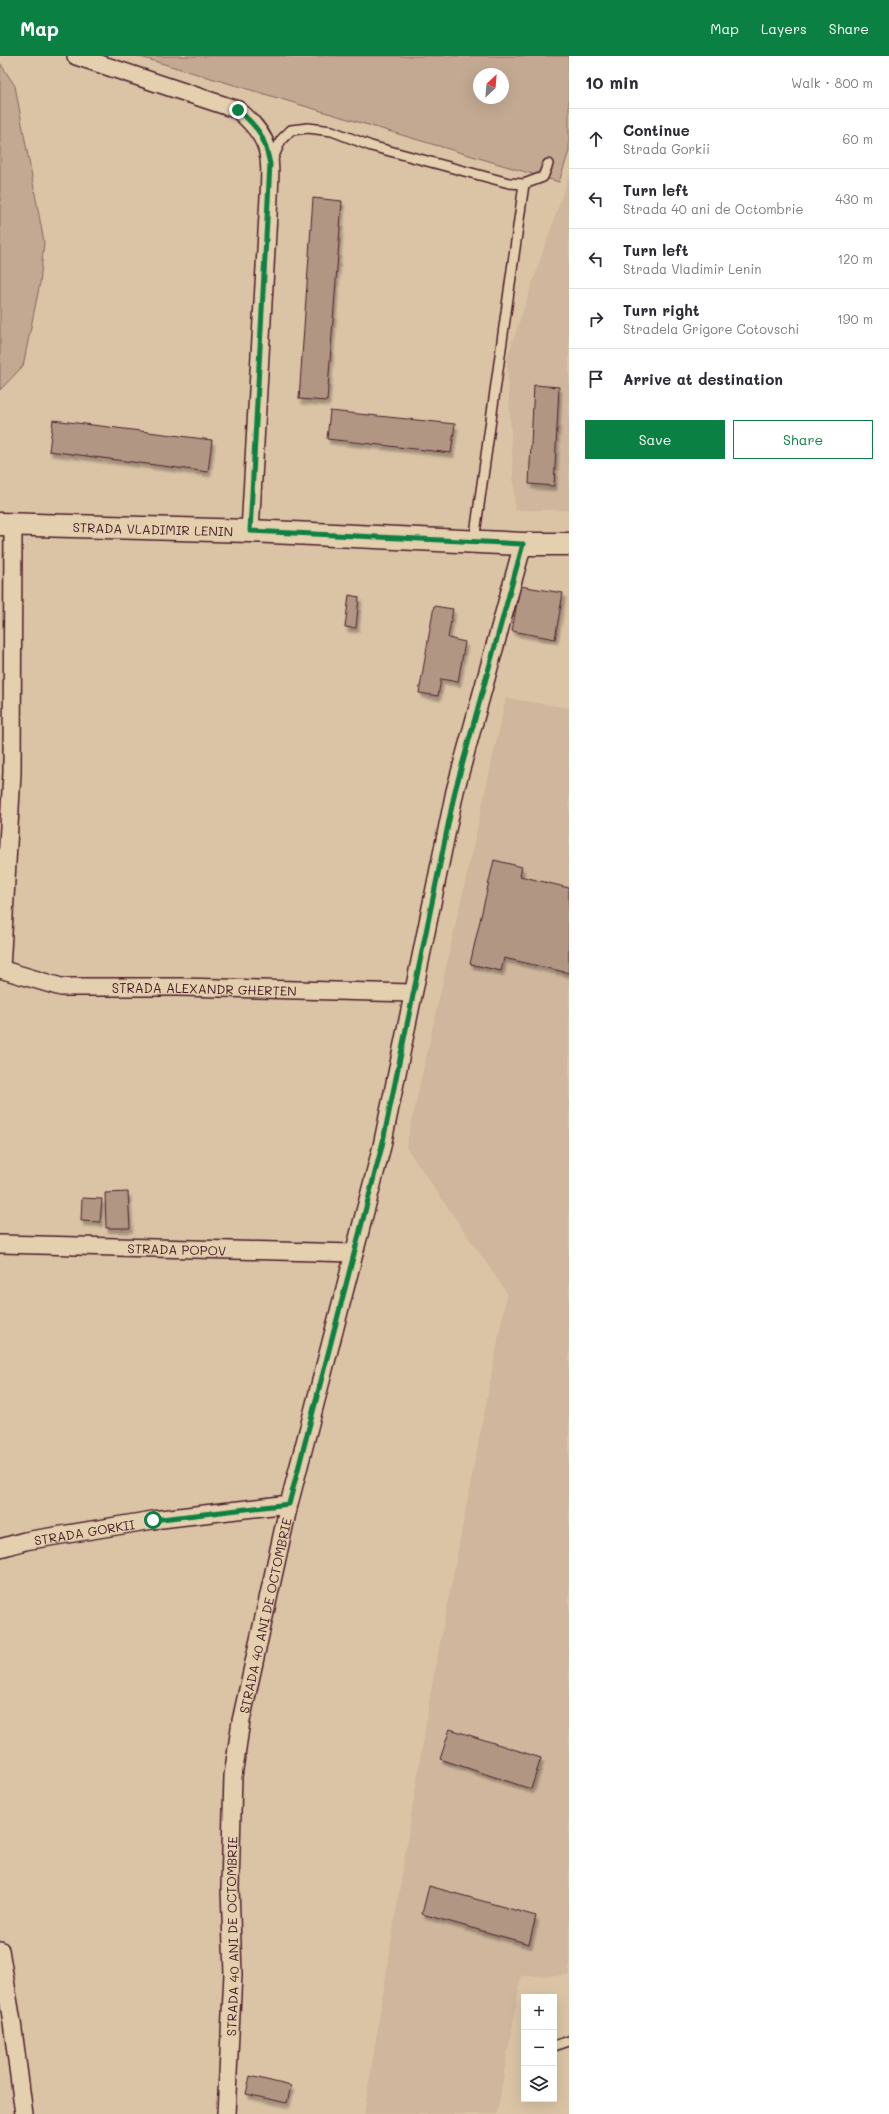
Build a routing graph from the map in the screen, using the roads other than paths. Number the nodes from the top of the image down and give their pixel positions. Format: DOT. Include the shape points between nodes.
graph roads {
  1 [pos="76,56"];
  2 [pos="270,164"];
  3 [pos="548,164"];
  4 [pos="524,184"];
  5 [pos="6,524"];
  6 [pos="250,531"];
  7 [pos="474,541"];
  8 [pos="523,544"];
  9 [pos="569,544"];
  10 [pos="0,969"];
  11 [pos="412,993"];
  12 [pos="0,1244"];
  13 [pos="354,1253"];
  14 [pos="289,1504"];
  15 [pos="0,1548"];
  16 [pos="0,1950"];
  17 [pos="569,2041"];
  18 [pos="557,2045"];
  19 [pos="24,2114"];
  20 [pos="226,2114"];
  1 -- 2 [label="street" via="238,110 255,125 266,142"];
  2 -- 4 [label="lane" via="281,140 291,130 308,128 332,131 371,146 509,183"];
  2 -- 6 [label="street"];
  3 -- 4 [label="lane" via="543,176"];
  4 -- 7 [label="lane"];
  5 -- 6 [label="main road, STRADA VLADIMIR LENIN"];
  5 -- 10 [label="street" via="12,773"];
  6 -- 7 [label="main road, STRADA VLADIMIR LENIN"];
  7 -- 8 [label="main road, STRADA VLADIMIR LENIN"];
  8 -- 9 [label="main road, STRADA VLADIMIR LENIN"];
  8 -- 11 [label="street, STRADA 40 ANI DE OCTOMBRIE" via="455,791"];
  10 -- 11 [label="street, STRADA ALEXANDR GHERȚEN" via="61,986"];
  11 -- 13 [label="street, STRADA 40 ANI DE OCTOMBRIE" via="382,1146"];
  12 -- 13 [label="street, STRADA POPOV"];
  13 -- 14 [label="street, STRADA 40 ANI DE OCTOMBRIE"];
  14 -- 15 [label="street, STRADA GORKII" via="153,1520 25,1541"];
  14 -- 20 [label="street, STRADA 40 ANI DE OCTOMBRIE" via="241,1721 233,1776 230,1887 234,1974"];
  16 -- 19 [label="street"];
  17 -- 18 [label="lane"];
}
